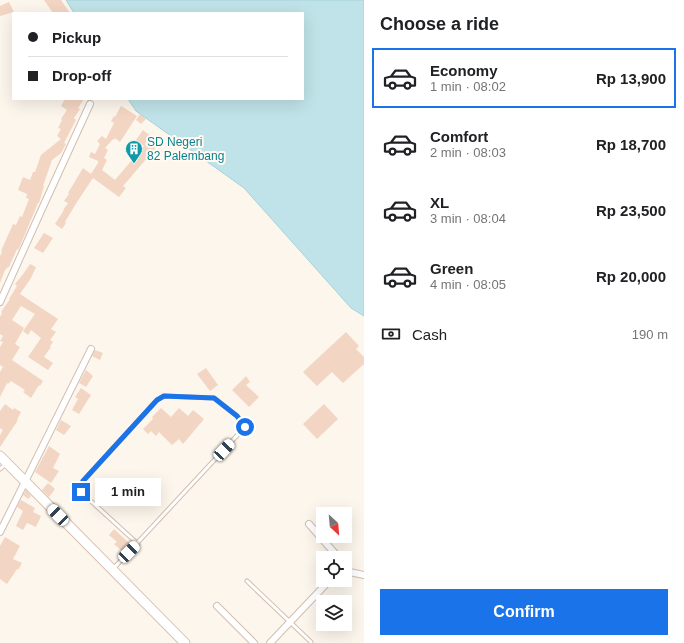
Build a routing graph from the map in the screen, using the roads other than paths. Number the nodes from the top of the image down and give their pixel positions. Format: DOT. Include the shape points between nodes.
graph roads {
  1 [pos="90,104"];
  2 [pos="0,302"];
  3 [pos="91,349"];
  4 [pos="0,456"];
  5 [pos="4,466"];
  6 [pos="25,482"];
  7 [pos="310,524"];
  8 [pos="0,532"];
  9 [pos="138,544"];
  10 [pos="333,551"];
  11 [pos="112,570"];
  12 [pos="352,572"];
  13 [pos="364,575"];
  14 [pos="247,581"];
  15 [pos="323,587"];
  16 [pos="217,606"];
  17 [pos="289,622"];
  18 [pos="311,642"];
  19 [pos="185,643"];
  20 [pos="254,643"];
  21 [pos="270,643"];
  1 -- 2 [label="street"];
  3 -- 6 [label="street"];
  4 -- 5 [label="street"];
  5 -- 6 [label="street"];
  6 -- 8 [label="street"];
  6 -- 11 [label="street"];
  7 -- 10 [label="street"];
  9 -- 9 [label="lane" via="245,427 237,416 214,398 164,396 157,400 83,481 81,492"];
  9 -- 11 [label="lane"];
  11 -- 19 [label="street"];
  12 -- 13 [label="street"];
  14 -- 17 [label="lane"];
  15 -- 17 [label="street"];
  16 -- 20 [label="street"];
  17 -- 18 [label="lane"];
  17 -- 21 [label="street"];
}
